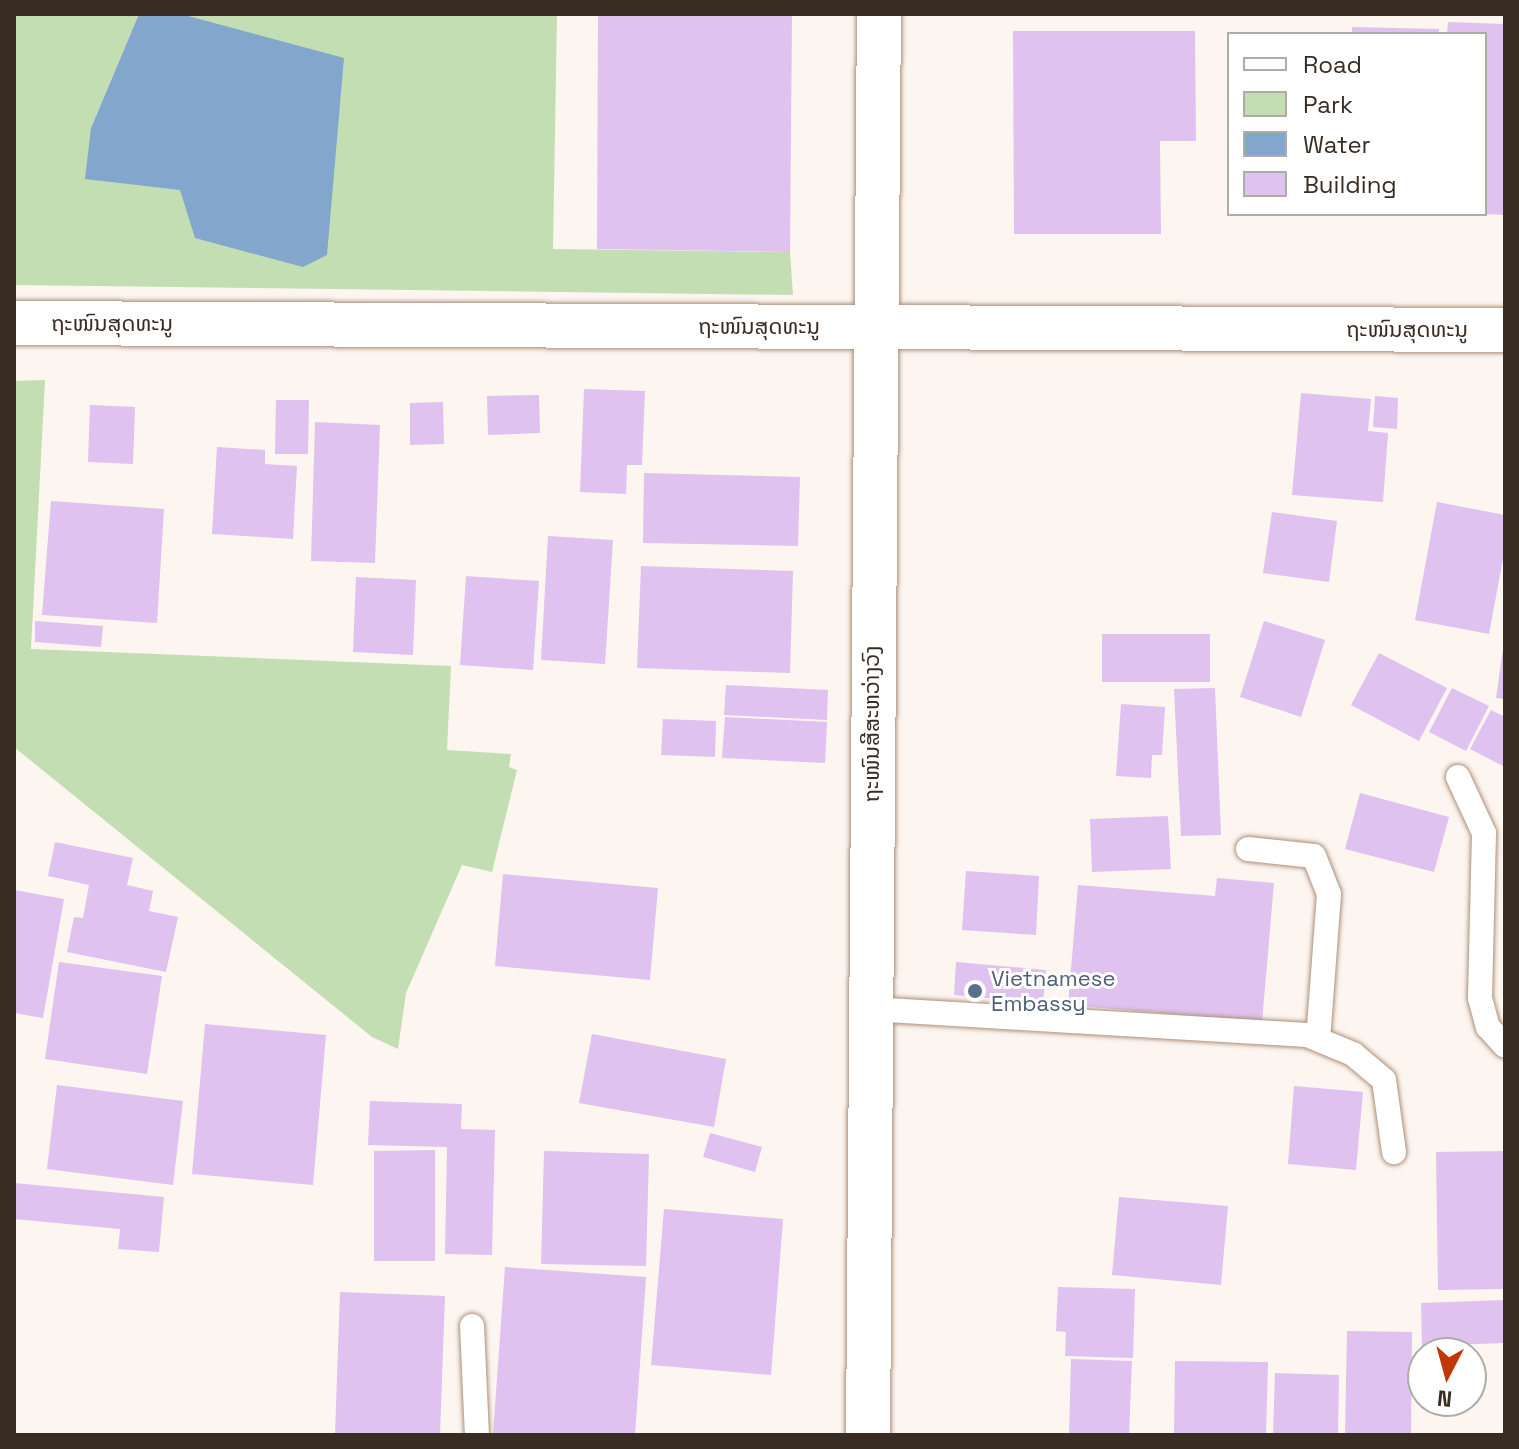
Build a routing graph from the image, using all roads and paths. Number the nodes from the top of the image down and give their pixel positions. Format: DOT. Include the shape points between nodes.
graph roads {
  1 [pos="879,14"];
  2 [pos="14,323"];
  3 [pos="874,328"];
  4 [pos="1505,330"];
  5 [pos="1458,777"];
  6 [pos="1248,849"];
  7 [pos="870,1009"];
  8 [pos="1318,1039"];
  9 [pos="1505,1046"];
  10 [pos="1394,1152"];
  11 [pos="472,1326"];
  12 [pos="477,1435"];
  13 [pos="868,1435"];
  1 -- 3 [label="street, ຖະໜົນສີສະຫວ່າງວົງ"];
  2 -- 3 [label="street, ຖະໜົນສຸດທະນູ"];
  3 -- 4 [label="street, ຖະໜົນສຸດທະນູ"];
  3 -- 7 [label="street, ຖະໜົນສີສະຫວ່າງວົງ"];
  5 -- 9 [label="lane" via="1484,833 1480,998 1488,1027"];
  6 -- 8 [label="lane" via="1314,856 1329,894"];
  7 -- 8 [label="lane"];
  7 -- 13 [label="street, ຖະໜົນສີສະຫວ່າງວົງ"];
  8 -- 10 [label="lane" via="1353,1054 1384,1080"];
  11 -- 12 [label="lane"];
}
